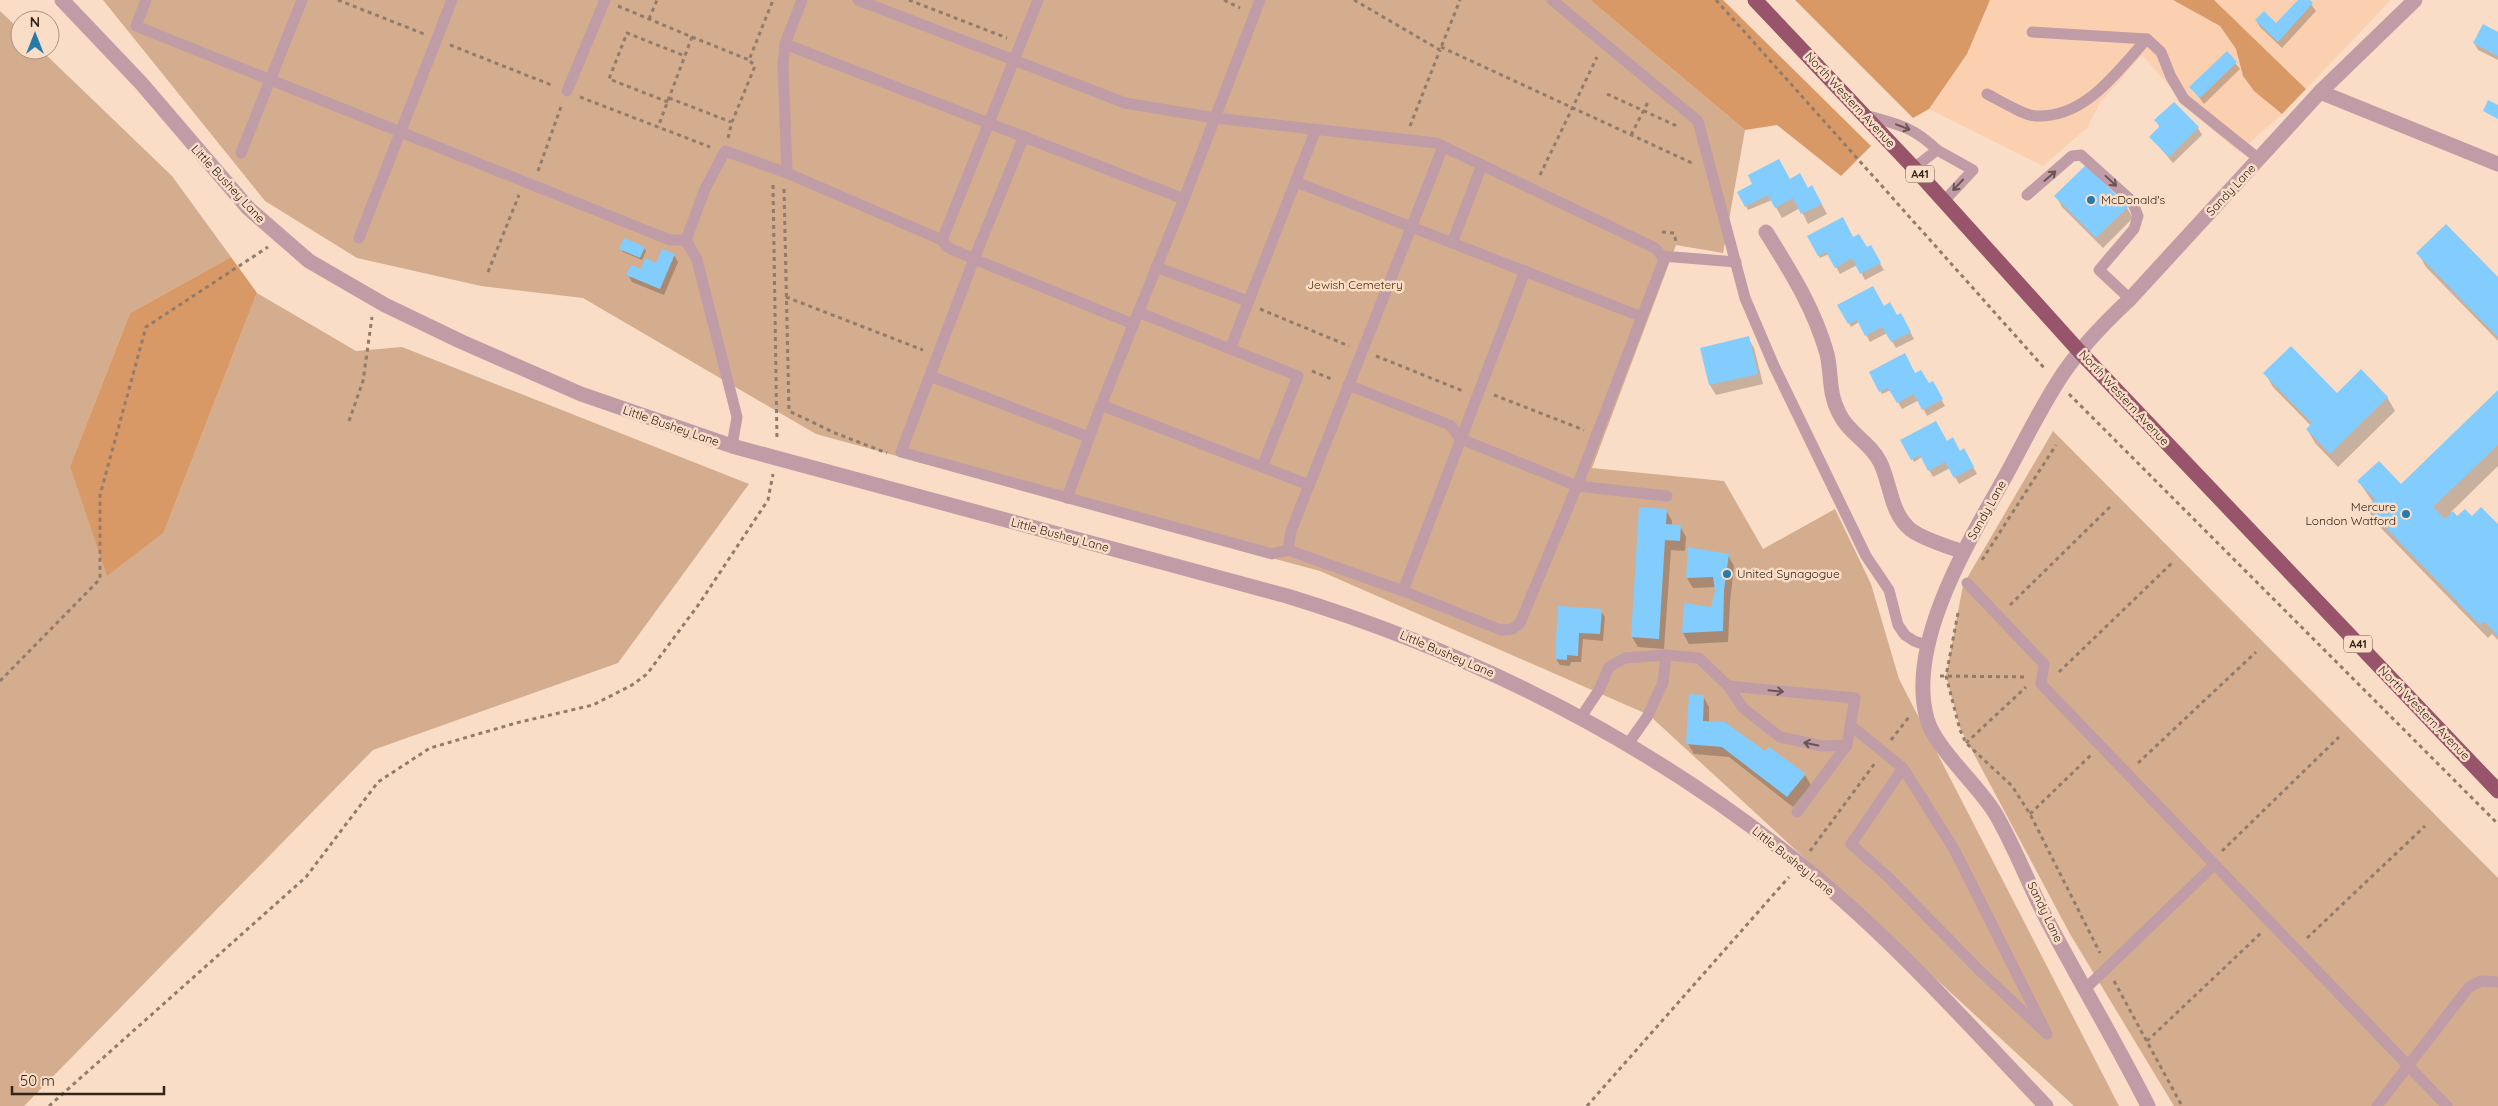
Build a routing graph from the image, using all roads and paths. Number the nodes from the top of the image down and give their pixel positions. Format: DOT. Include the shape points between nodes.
graph roads {
  1 [pos="62,0"];
  2 [pos="146,0"];
  3 [pos="302,0"];
  4 [pos="452,0"];
  5 [pos="605,0"];
  6 [pos="657,0"];
  7 [pos="773,0"];
  8 [pos="802,0"];
  9 [pos="858,0"];
  10 [pos="1038,0"];
  11 [pos="1260,0"];
  12 [pos="1354,0"];
  13 [pos="1460,0"];
  14 [pos="1552,0"];
  15 [pos="1716,0"];
  16 [pos="1755,0"];
  17 [pos="2415,0"];
  18 [pos="649,19"];
  19 [pos="2032,32"];
  20 [pos="692,37"];
  21 [pos="2147,39"];
  22 [pos="1604,43"];
  23 [pos="785,44"];
  24 [pos="1440,48"];
  25 [pos="685,56"];
  26 [pos="749,60"];
  27 [pos="1014,61"];
  28 [pos="269,81"];
  29 [pos="1656,85"];
  30 [pos="567,91"];
  31 [pos="2320,92"];
  32 [pos="1607,94"];
  33 [pos="1987,94"];
  34 [pos="668,100"];
  35 [pos="1572,108"];
  36 [pos="1643,111"];
  37 [pos="1863,114"];
  38 [pos="1214,118"];
  39 [pos="732,122"];
  40 [pos="990,122"];
  41 [pos="658,127"];
  42 [pos="1316,129"];
  43 [pos="399,133"];
  44 [pos="1632,135"];
  45 [pos="1024,136"];
  46 [pos="1405,140"];
  47 [pos="1705,140"];
  48 [pos="1443,147"];
  49 [pos="1937,150"];
  50 [pos="725,151"];
  51 [pos="241,153"];
  52 [pos="2259,159"];
  53 [pos="2498,164"];
  54 [pos="1482,165"];
  55 [pos="772,168"];
  56 [pos="1914,168"];
  57 [pos="1713,172"];
  58 [pos="786,173"];
  59 [pos="1296,182"];
  60 [pos="528,185"];
  61 [pos="1535,190"];
  62 [pos="2027,195"];
  63 [pos="1184,200"];
  64 [pos="1944,201"];
  65 [pos="1411,227"];
  66 [pos="1766,232"];
  67 [pos="281,238"];
  68 [pos="359,238"];
  69 [pos="686,240"];
  70 [pos="942,240"];
  71 [pos="1452,242"];
  72 [pos="1662,256"];
  73 [pos="974,259"];
  74 [pos="1736,262"];
  75 [pos="1156,267"];
  76 [pos="1525,271"];
  77 [pos="488,272"];
  78 [pos="786,297"];
  79 [pos="2130,299"];
  80 [pos="375,300"];
  81 [pos="1248,302"];
  82 [pos="1138,312"];
  83 [pos="1642,317"];
  84 [pos="1133,324"];
  85 [pos="1230,349"];
  86 [pos="2080,352"];
  87 [pos="937,356"];
  88 [pos="930,376"];
  89 [pos="1298,376"];
  90 [pos="2057,382"];
  91 [pos="1348,386"];
  92 [pos="1480,390"];
  93 [pos="1101,405"];
  94 [pos="349,421"];
  95 [pos="1596,435"];
  96 [pos="1088,437"];
  97 [pos="1461,439"];
  98 [pos="2056,445"];
  99 [pos="732,446"];
  100 [pos="901,452"];
  101 [pos="776,460"];
  102 [pos="1262,467"];
  103 [pos="1309,485"];
  104 [pos="1577,486"];
  105 [pos="1667,496"];
  106 [pos="1067,498"];
  107 [pos="2112,505"];
  108 [pos="1288,550"];
  109 [pos="1963,552"];
  110 [pos="2172,563"];
  111 [pos="1967,583"];
  112 [pos="1403,592"];
  113 [pos="1999,616"];
  114 [pos="1929,646"];
  115 [pos="2256,652"];
  116 [pos="1666,655"];
  117 [pos="1924,676"];
  118 [pos="1946,676"];
  119 [pos="0,681"];
  120 [pos="2042,681"];
  121 [pos="1728,686"];
  122 [pos="1923,699"];
  123 [pos="1581,718"];
  124 [pos="1850,725"];
  125 [pos="2340,737"];
  126 [pos="1966,743"];
  127 [pos="1628,744"];
  128 [pos="1847,745"];
  129 [pos="2100,747"];
  130 [pos="1883,752"];
  131 [pos="1903,768"];
  132 [pos="2127,774"];
  133 [pos="2498,791"];
  134 [pos="1797,812"];
  135 [pos="2030,814"];
  136 [pos="2498,824"];
  137 [pos="2425,826"];
  138 [pos="1800,864"];
  139 [pos="2212,864"];
  140 [pos="2270,924"];
  141 [pos="2295,949"];
  142 [pos="2107,968"];
  143 [pos="2498,982"];
  144 [pos="2085,989"];
  145 [pos="2147,1041"];
  146 [pos="2407,1065"];
  147 [pos="49,1106"];
  148 [pos="1587,1106"];
  149 [pos="2046,1106"];
  150 [pos="2148,1106"];
  151 [pos="2182,1106"];
  152 [pos="2376,1106"];
  153 [pos="2447,1106"];
  1 -- 67 [label="street, Little Bushey Lane" via="141,83 224,183"];
  2 -- 28 [label="lane" via="136,26"];
  3 -- 28 [label="lane"];
  4 -- 43 [label="lane"];
  5 -- 18 [label="path"];
  5 -- 30 [label="lane"];
  6 -- 18 [label="path"];
  7 -- 26 [label="path"];
  8 -- 23 [label="lane"];
  9 -- 27 [label="lane"];
  10 -- 27 [label="lane"];
  11 -- 38 [label="lane"];
  12 -- 24 [label="path"];
  13 -- 24 [label="path"];
  14 -- 22 [label="lane"];
  15 -- 90 [label="path"];
  16 -- 37 [label="highway, North Western Avenue / A41"];
  17 -- 31 [label="street, Sandy Lane"];
  18 -- 20 [label="path"];
  19 -- 21 [label="lane"];
  20 -- 25 [label="path"];
  20 -- 26 [label="path"];
  21 -- 33 [label="lane" via="2090,100 2060,113 2035,116"];
  21 -- 52 [label="lane" via="2161,52 2184,98"];
  22 -- 29 [label="lane"];
  22 -- 35 [label="path"];
  23 -- 40 [label="lane"];
  23 -- 58 [label="lane"];
  24 -- 35 [label="path"];
  24 -- 46 [label="path"];
  25 -- 34 [label="path"];
  25 -- 34 [label="path" via="627,33 609,79"];
  26 -- 39 [label="path" via="755,66"];
  27 -- 38 [label="lane" via="1125,103"];
  27 -- 40 [label="lane"];
  28 -- 43 [label="lane"];
  28 -- 51 [label="lane"];
  29 -- 36 [label="path"];
  29 -- 47 [label="lane" via="1695,117"];
  30 -- 41 [label="path"];
  30 -- 60 [label="path"];
  31 -- 52 [label="street, Sandy Lane"];
  31 -- 53 [label="street"];
  32 -- 36 [label="path"];
  34 -- 39 [label="path"];
  34 -- 41 [label="path"];
  35 -- 44 [label="path"];
  35 -- 61 [label="path"];
  36 -- 44 [label="path"];
  36 -- 47 [label="path"];
  37 -- 49 [label="lane, one-way" via="1921,134"];
  37 -- 56 [label="highway, North Western Avenue / A41"];
  38 -- 42 [label="lane"];
  38 -- 63 [label="lane"];
  39 -- 50 [label="path"];
  40 -- 45 [label="lane"];
  40 -- 70 [label="lane"];
  41 -- 50 [label="path"];
  42 -- 46 [label="lane"];
  42 -- 59 [label="lane"];
  43 -- 60 [label="lane"];
  43 -- 68 [label="lane"];
  44 -- 57 [label="path"];
  45 -- 63 [label="lane"];
  45 -- 73 [label="lane"];
  46 -- 48 [label="lane" via="1436,143"];
  47 -- 57 [label="lane"];
  48 -- 54 [label="lane"];
  48 -- 65 [label="lane"];
  49 -- 56 [label="lane"];
  49 -- 64 [label="lane, one-way" via="1973,170"];
  50 -- 55 [label="lane"];
  50 -- 69 [label="lane" via="705,189"];
  52 -- 79 [label="street, Sandy Lane"];
  54 -- 61 [label="lane"];
  54 -- 71 [label="lane"];
  55 -- 58 [label="lane"];
  55 -- 101 [label="path"];
  56 -- 64 [label="highway, North Western Avenue / A41"];
  57 -- 74 [label="lane"];
  58 -- 70 [label="lane"];
  58 -- 78 [label="path" via="783,191"];
  59 -- 65 [label="lane"];
  59 -- 81 [label="lane"];
  60 -- 69 [label="lane" via="670,240"];
  60 -- 77 [label="path"];
  61 -- 72 [label="lane" via="1655,248"];
  62 -- 79 [label="lane, one-way" via="2072,156 2081,155 2132,201 2138,216 2134,229 2099,270"];
  63 -- 75 [label="lane"];
  64 -- 86 [label="highway, North Western Avenue / A41"];
  65 -- 71 [label="lane"];
  65 -- 91 [label="lane"];
  66 -- 109 [label="street" via="1806,297 1828,356 1831,396 1852,431 1879,460 1902,521 1912,531"];
  67 -- 80 [label="street, Little Bushey Lane" via="309,261"];
  67 -- 119 [label="path" via="146,326 100,494 100,579"];
  69 -- 99 [label="lane" via="697,260 738,417"];
  70 -- 73 [label="lane" via="947,247"];
  71 -- 76 [label="lane"];
  72 -- 74 [label="lane"];
  72 -- 83 [label="lane" via="1663,262"];
  73 -- 84 [label="lane"];
  73 -- 87 [label="lane"];
  74 -- 114 [label="lane" via="1745,298 1774,366 1866,556 1888,590 1898,625 1905,635"];
  75 -- 81 [label="lane"];
  75 -- 82 [label="lane"];
  76 -- 83 [label="lane"];
  76 -- 92 [label="lane"];
  78 -- 87 [label="path"];
  78 -- 100 [label="path" via="789,411 889,454"];
  79 -- 86 [label="street, Sandy Lane"];
  80 -- 94 [label="path" via="363,381"];
  80 -- 99 [label="street, Little Bushey Lane" via="581,394"];
  81 -- 85 [label="lane"];
  82 -- 84 [label="lane"];
  82 -- 85 [label="lane"];
  83 -- 95 [label="lane"];
  84 -- 93 [label="lane"];
  85 -- 89 [label="lane"];
  86 -- 90 [label="street, Sandy Lane"];
  86 -- 133 [label="highway, North Western Avenue / A41"];
  87 -- 88 [label="lane"];
  88 -- 96 [label="lane"];
  88 -- 100 [label="lane"];
  89 -- 91 [label="path" via="1301,367"];
  89 -- 102 [label="lane"];
  90 -- 109 [label="street, Sandy Lane"];
  90 -- 136 [label="path"];
  91 -- 97 [label="lane" via="1450,425"];
  91 -- 103 [label="lane"];
  92 -- 95 [label="path"];
  92 -- 97 [label="lane"];
  93 -- 96 [label="lane"];
  93 -- 102 [label="lane"];
  95 -- 104 [label="lane"];
  96 -- 106 [label="lane"];
  97 -- 104 [label="lane"];
  97 -- 112 [label="lane"];
  98 -- 111 [label="path"];
  99 -- 101 [label="street, Little Bushey Lane"];
  100 -- 106 [label="lane"];
  101 -- 123 [label="street, Little Bushey Lane" via="1277,593 1352,616 1481,667"];
  101 -- 147 [label="path" via="768,500 699,604 647,674 593,705 516,722 430,748 378,782 306,877"];
  102 -- 103 [label="lane"];
  103 -- 108 [label="lane" via="1291,532"];
  104 -- 105 [label="lane"];
  104 -- 112 [label="lane" via="1520,623 1512,629 1501,630"];
  106 -- 108 [label="lane" via="1272,554"];
  107 -- 113 [label="path"];
  108 -- 112 [label="lane"];
  109 -- 114 [label="street, Sandy Lane" via="1945,589"];
  110 -- 120 [label="path" via="2059,672"];
  111 -- 113 [label="lane"];
  111 -- 118 [label="path"];
  113 -- 120 [label="lane" via="2044,664"];
  114 -- 117 [label="street, Sandy Lane"];
  115 -- 132 [label="path"];
  116 -- 121 [label="lane" via="1699,658"];
  116 -- 123 [label="lane" via="1625,658 1609,667"];
  116 -- 127 [label="lane" via="1663,683 1647,717"];
  117 -- 118 [label="path"];
  117 -- 122 [label="street, Sandy Lane"];
  118 -- 120 [label="path"];
  118 -- 126 [label="path"];
  120 -- 126 [label="path" via="2027,686"];
  120 -- 129 [label="lane"];
  121 -- 124 [label="lane, one-way" via="1855,698"];
  128 -- 121 [label="lane, one-way" via="1822,746 1780,737 1743,708"];
  122 -- 130 [label="path"];
  122 -- 144 [label="street, Sandy Lane" via="1933,730 1994,810"];
  123 -- 127 [label="street, Little Bushey Lane"];
  124 -- 128 [label="lane"];
  124 -- 130 [label="lane"];
  125 -- 139 [label="path"];
  126 -- 135 [label="path" via="2012,786"];
  127 -- 138 [label="street, Little Bushey Lane" via="1688,782"];
  128 -- 134 [label="lane"];
  129 -- 132 [label="lane"];
  129 -- 135 [label="path"];
  130 -- 131 [label="lane"];
  130 -- 138 [label="path"];
  131 -- 131 [label="lane" via="1954,849 2047,1034 1851,844"];
  132 -- 139 [label="lane"];
  135 -- 142 [label="path"];
  137 -- 141 [label="path"];
  138 -- 148 [label="path"];
  138 -- 149 [label="street, Little Bushey Lane" via="1871,926"];
  139 -- 140 [label="lane"];
  139 -- 142 [label="lane"];
  140 -- 141 [label="lane"];
  140 -- 145 [label="path"];
  141 -- 146 [label="lane"];
  142 -- 144 [label="lane"];
  142 -- 145 [label="path"];
  143 -- 146 [label="lane" via="2481,981 2470,988"];
  144 -- 150 [label="street, Sandy Lane"];
  145 -- 151 [label="path"];
  146 -- 152 [label="lane"];
  146 -- 153 [label="lane"];
}
